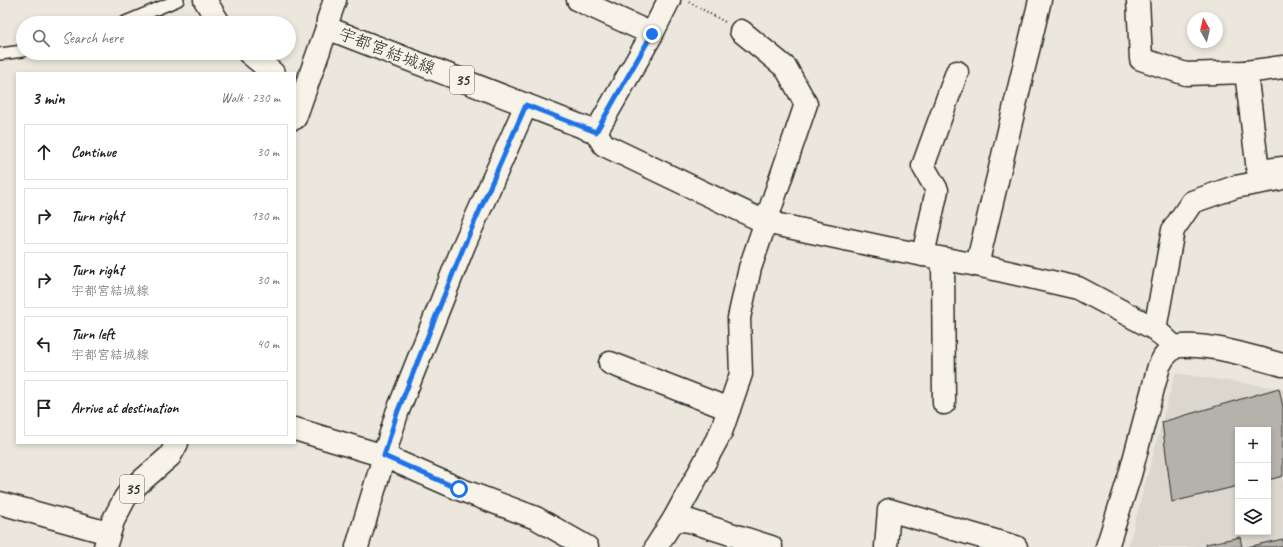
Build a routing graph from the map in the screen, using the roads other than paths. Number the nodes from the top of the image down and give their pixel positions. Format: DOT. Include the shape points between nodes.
graph roads {
  1 [pos="178,0"];
  2 [pos="205,0"];
  3 [pos="335,0"];
  4 [pos="578,0"];
  5 [pos="669,0"];
  6 [pos="1040,0"];
  7 [pos="1138,0"];
  8 [pos="140,16"];
  9 [pos="215,16"];
  10 [pos="327,28"];
  11 [pos="741,31"];
  12 [pos="652,34"];
  13 [pos="16,52"];
  14 [pos="0,54"];
  15 [pos="257,60"];
  16 [pos="1283,67"];
  17 [pos="272,72"];
  18 [pos="957,72"];
  19 [pos="1246,72"];
  20 [pos="299,91"];
  21 [pos="526,105"];
  22 [pos="296,111"];
  23 [pos="596,132"];
  24 [pos="1283,168"];
  25 [pos="1283,179"];
  26 [pos="766,222"];
  27 [pos="933,257"];
  28 [pos="978,264"];
  29 [pos="1155,328"];
  30 [pos="1174,347"];
  31 [pos="610,363"];
  32 [pos="1283,365"];
  33 [pos="944,403"];
  34 [pos="728,409"];
  35 [pos="296,429"];
  36 [pos="176,444"];
  37 [pos="384,456"];
  38 [pos="0,503"];
  39 [pos="674,519"];
  40 [pos="107,540"];
  41 [pos="357,547"];
  42 [pos="587,547"];
  43 [pos="656,547"];
  44 [pos="771,547"];
  45 [pos="886,547"];
  46 [pos="1016,547"];
  47 [pos="1107,547"];
  1 -- 8 [label="lane"];
  2 -- 9 [label="street"];
  3 -- 10 [label="street"];
  4 -- 12 [label="street"];
  5 -- 12 [label="street"];
  6 -- 28 [label="street"];
  7 -- 19 [label="street" via="1141,59 1186,74"];
  10 -- 20 [label="street, 宇都宮結城線"];
  10 -- 21 [label="street, 宇都宮結城線 / 35"];
  11 -- 26 [label="street" via="786,68 806,104"];
  12 -- 23 [label="street"];
  13 -- 14 [label="lane"];
  15 -- 17 [label="street"];
  16 -- 19 [label="street"];
  18 -- 27 [label="street" via="923,166 937,190"];
  19 -- 24 [label="street" via="1258,171"];
  20 -- 22 [label="street, 宇都宮結城線"];
  21 -- 23 [label="street, 宇都宮結城線 / 35"];
  21 -- 37 [label="street" via="464,246 397,413"];
  23 -- 26 [label="street" via="604,145"];
  25 -- 29 [label="street" via="1235,187 1192,202 1173,230"];
  26 -- 27 [label="street"];
  26 -- 34 [label="street" via="750,268 739,318 741,374"];
  27 -- 28 [label="street"];
  27 -- 33 [label="street"];
  28 -- 29 [label="street" via="1078,288"];
  29 -- 30 [label="street"];
  30 -- 32 [label="street" via="1198,346 1220,349"];
  30 -- 47 [label="street" via="1159,366 1130,475"];
  31 -- 34 [label="street"];
  34 -- 39 [label="street" via="721,432"];
  35 -- 37 [label="street"];
  36 -- 40 [label="street, 35" via="170,456 125,498"];
  37 -- 41 [label="street"];
  37 -- 42 [label="street" via="459,489 536,518"];
  38 -- 40 [label="street"];
  39 -- 43 [label="street"];
  39 -- 44 [label="street" via="690,521"];
  45 -- 46 [label="street" via="889,510"];
}
